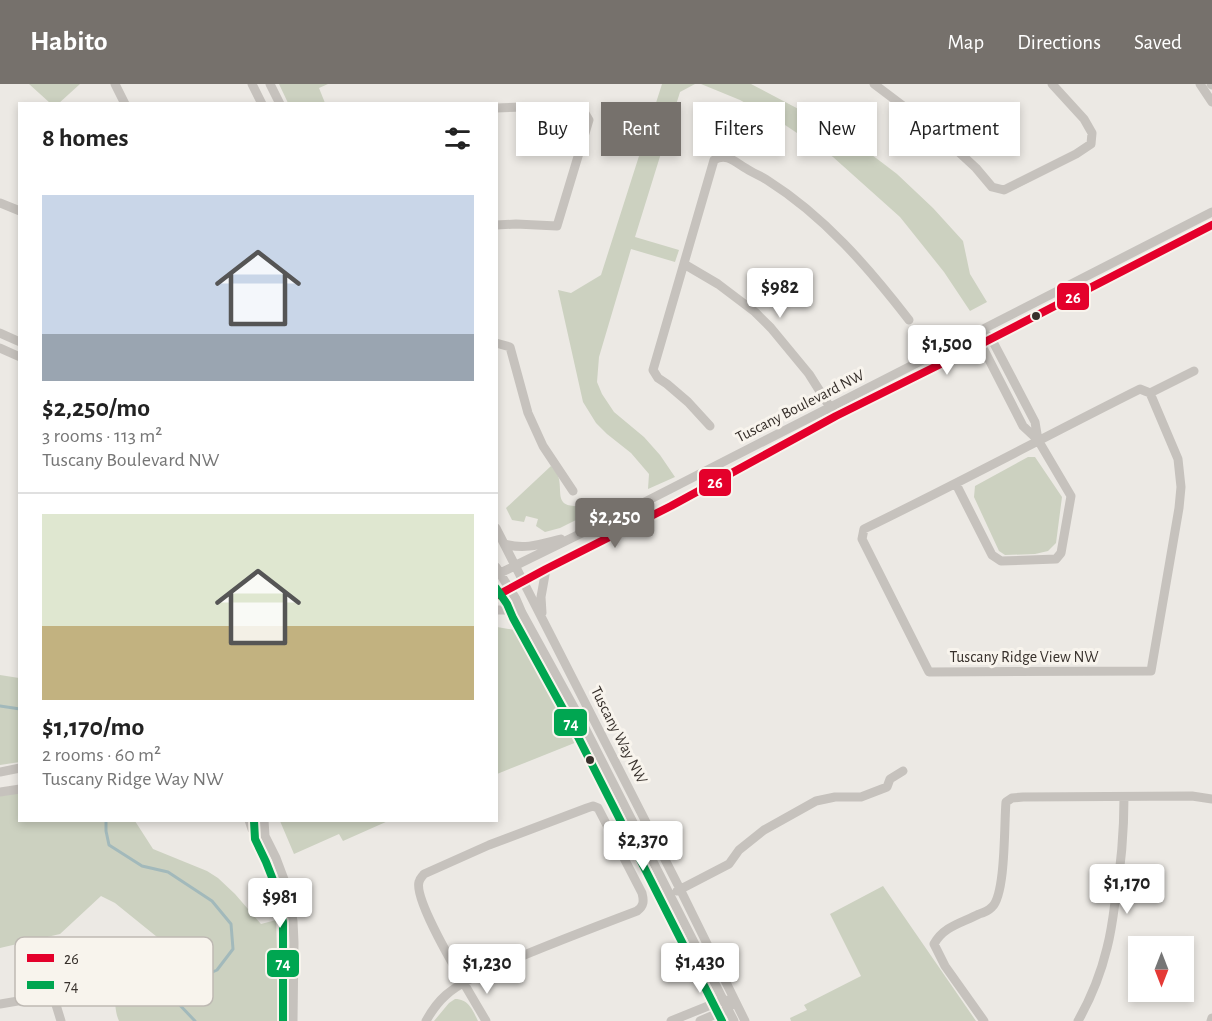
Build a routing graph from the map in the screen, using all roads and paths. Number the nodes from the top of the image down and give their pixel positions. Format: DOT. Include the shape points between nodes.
graph roads {
  1 [pos="115,84"];
  2 [pos="252,84"];
  3 [pos="270,84"];
  4 [pos="874,84"];
  5 [pos="1052,84"];
  6 [pos="1200,84"];
  7 [pos="124,102"];
  8 [pos="261,102"];
  9 [pos="279,102"];
  10 [pos="1212,102"];
  11 [pos="498,108"];
  12 [pos="0,203"];
  13 [pos="18,211"];
  14 [pos="1212,212"];
  15 [pos="498,225"];
  16 [pos="1212,225"];
  17 [pos="684,264"];
  18 [pos="909,320"];
  19 [pos="980,330"];
  20 [pos="0,333"];
  21 [pos="991,338"];
  22 [pos="18,341"];
  23 [pos="498,344"];
  24 [pos="981,344"];
  25 [pos="0,348"];
  26 [pos="18,356"];
  27 [pos="1194,371"];
  28 [pos="1150,393"];
  29 [pos="830,407"];
  30 [pos="836,416"];
  31 [pos="710,426"];
  32 [pos="1038,440"];
  33 [pos="956,484"];
  34 [pos="573,491"];
  35 [pos="498,532"];
  36 [pos="581,534"];
  37 [pos="505,544"];
  38 [pos="515,566"];
  39 [pos="546,568"];
  40 [pos="498,572"];
  41 [pos="523,581"];
  42 [pos="509,589"];
  43 [pos="498,595"];
  44 [pos="498,610"];
  45 [pos="522,613"];
  46 [pos="543,618"];
  47 [pos="18,768"];
  48 [pos="903,771"];
  49 [pos="0,772"];
  50 [pos="18,789"];
  51 [pos="0,792"];
  52 [pos="1124,796"];
  53 [pos="1212,799"];
  54 [pos="250,822"];
  55 [pos="264,822"];
  56 [pos="265,836"];
  57 [pos="680,889"];
  58 [pos="670,895"];
  59 [pos="465,983"];
  60 [pos="723,1000"];
  61 [pos="15,1001"];
  62 [pos="735,1001"];
  63 [pos="0,1004"];
  64 [pos="57,1006"];
  65 [pos="728,1009"];
  66 [pos="62,1021"];
  67 [pos="293,1021"];
  68 [pos="426,1021"];
  69 [pos="486,1021"];
  70 [pos="670,1021"];
  71 [pos="700,1021"];
  72 [pos="734,1021"];
  73 [pos="745,1021"];
  74 [pos="984,1021"];
  75 [pos="1078,1021"];
  1 -- 7 [label="street"];
  2 -- 8 [label="street"];
  3 -- 9 [label="street"];
  4 -- 5 [label="street" via="935,130 992,187 1004,190 1091,144 1092,133 1084,119"];
  6 -- 10 [label="street"];
  11 -- 15 [label="street" via="583,110 589,120 557,226"];
  12 -- 13 [label="street"];
  14 -- 19 [label="street, Tuscany Boulevard NW"];
  16 -- 21 [label="street, Tuscany Boulevard NW"];
  17 -- 18 [label="street" via="714,160 727,156 797,201 835,234 878,279"];
  17 -- 29 [label="street" via="755,312 809,374"];
  17 -- 31 [label="street" via="653,370"];
  19 -- 21 [label="street"];
  19 -- 24 [label="street"];
  19 -- 29 [label="street, Tuscany Boulevard NW"];
  20 -- 22 [label="street"];
  21 -- 24 [label="street, Tuscany Boulevard NW"];
  21 -- 32 [label="street" via="1035,422"];
  23 -- 34 [label="street" via="510,347 528,413 543,446"];
  24 -- 30 [label="street, Tuscany Boulevard NW"];
  24 -- 32 [label="street" via="1023,426"];
  25 -- 26 [label="street"];
  27 -- 28 [label="street, Tuscany Ridge View NW"];
  28 -- 32 [label="street, Tuscany Ridge View NW" via="1140,389"];
  28 -- 33 [label="street, Tuscany Ridge View NW" via="1178,459 1181,486 1150,671 928,672 862,539 864,530"];
  29 -- 30 [label="street"];
  29 -- 36 [label="street, Tuscany Boulevard NW"];
  30 -- 39 [label="street, Tuscany Boulevard NW" via="671,506"];
  32 -- 33 [label="street, Tuscany Ridge View NW"];
  32 -- 33 [label="street" via="1071,496 1061,553 1056,559 1001,561 992,555"];
  35 -- 37 [label="street, Tuscany Way NW"];
  36 -- 37 [label="street" via="529,547"];
  36 -- 38 [label="street, Tuscany Boulevard NW"];
  37 -- 38 [label="street, Tuscany Way NW"];
  38 -- 40 [label="street, Tuscany Boulevard NW"];
  38 -- 41 [label="street, Tuscany Way NW"];
  39 -- 41 [label="street, Tuscany Boulevard NW"];
  39 -- 46 [label="street" via="541,597"];
  40 -- 42 [label="street, Tuscany Way NW"];
  41 -- 42 [label="street, Tuscany Boulevard NW"];
  41 -- 46 [label="street, Tuscany Way NW"];
  42 -- 43 [label="street, Tuscany Boulevard NW"];
  42 -- 45 [label="street, Tuscany Way NW"];
  44 -- 45 [label="street"];
  45 -- 58 [label="street, Tuscany Way NW"];
  46 -- 57 [label="street, Tuscany Way NW"];
  47 -- 49 [label="street"];
  48 -- 57 [label="street" via="890,779 887,787 861,797 816,801 764,830 739,850 729,864"];
  50 -- 51 [label="street"];
  52 -- 53 [label="street"];
  52 -- 74 [label="street" via="1023,797 1006,802 1004,852 992,907 939,934 934,944"];
  52 -- 75 [label="street" via="1122,856 1107,948"];
  54 -- 56 [label="street" via="252,829"];
  55 -- 56 [label="street"];
  56 -- 67 [label="street" via="285,882 293,921"];
  57 -- 58 [label="street"];
  57 -- 62 [label="street, Tuscany Way NW"];
  58 -- 60 [label="street, Tuscany Way NW"];
  59 -- 59 [label="street" via="640,909 642,893 598,808 593,806 489,845 424,874 419,880 423,905 435,932"];
  59 -- 68 [label="street" via="445,996"];
  59 -- 69 [label="street"];
  60 -- 62 [label="street"];
  60 -- 65 [label="street, Tuscany Way NW"];
  60 -- 70 [label="street"];
  61 -- 63 [label="street"];
  62 -- 65 [label="street"];
  62 -- 73 [label="street, Tuscany Way NW"];
  64 -- 66 [label="street"];
  65 -- 71 [label="street"];
  65 -- 72 [label="street, Tuscany Way NW"];
}
